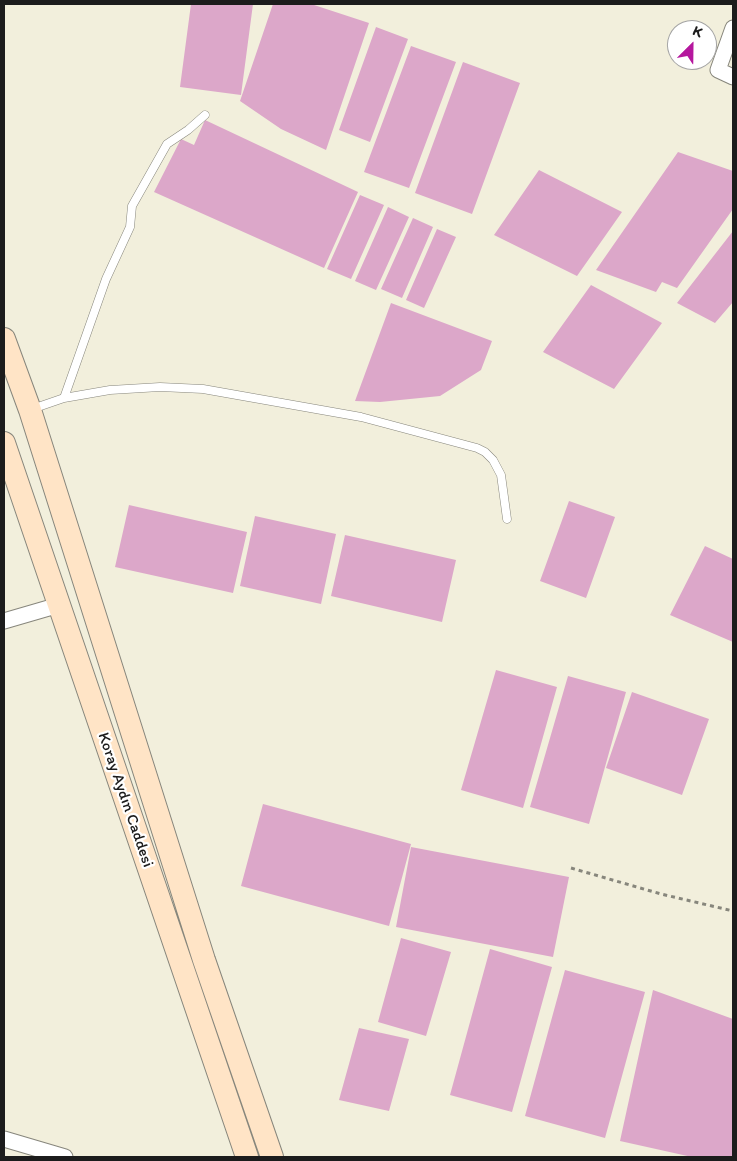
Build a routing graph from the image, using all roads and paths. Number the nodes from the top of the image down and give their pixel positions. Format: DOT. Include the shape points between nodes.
graph roads {
  1 [pos="733,28"];
  2 [pos="733,77"];
  3 [pos="205,114"];
  4 [pos="4,339"];
  5 [pos="64,398"];
  6 [pos="30,410"];
  7 [pos="4,442"];
  8 [pos="507,519"];
  9 [pos="59,605"];
  10 [pos="4,621"];
  11 [pos="571,868"];
  12 [pos="733,911"];
  13 [pos="4,1139"];
  14 [pos="66,1157"];
  15 [pos="247,1157"];
  16 [pos="272,1157"];
  1 -- 2 [label="street" via="718,70"];
  3 -- 5 [label="lane" via="166,144 132,206 130,227 106,279"];
  4 -- 6 [label="main road"];
  5 -- 6 [label="lane"];
  5 -- 8 [label="lane" via="160,387 203,389 361,417 467,445 485,452 498,467"];
  6 -- 16 [label="main road" via="204,960"];
  7 -- 9 [label="main road, Koray Aydın Caddesi"];
  9 -- 10 [label="street"];
  9 -- 15 [label="main road, Koray Aydın Caddesi"];
  11 -- 12 [label="path"];
  13 -- 14 [label="street"];
}
